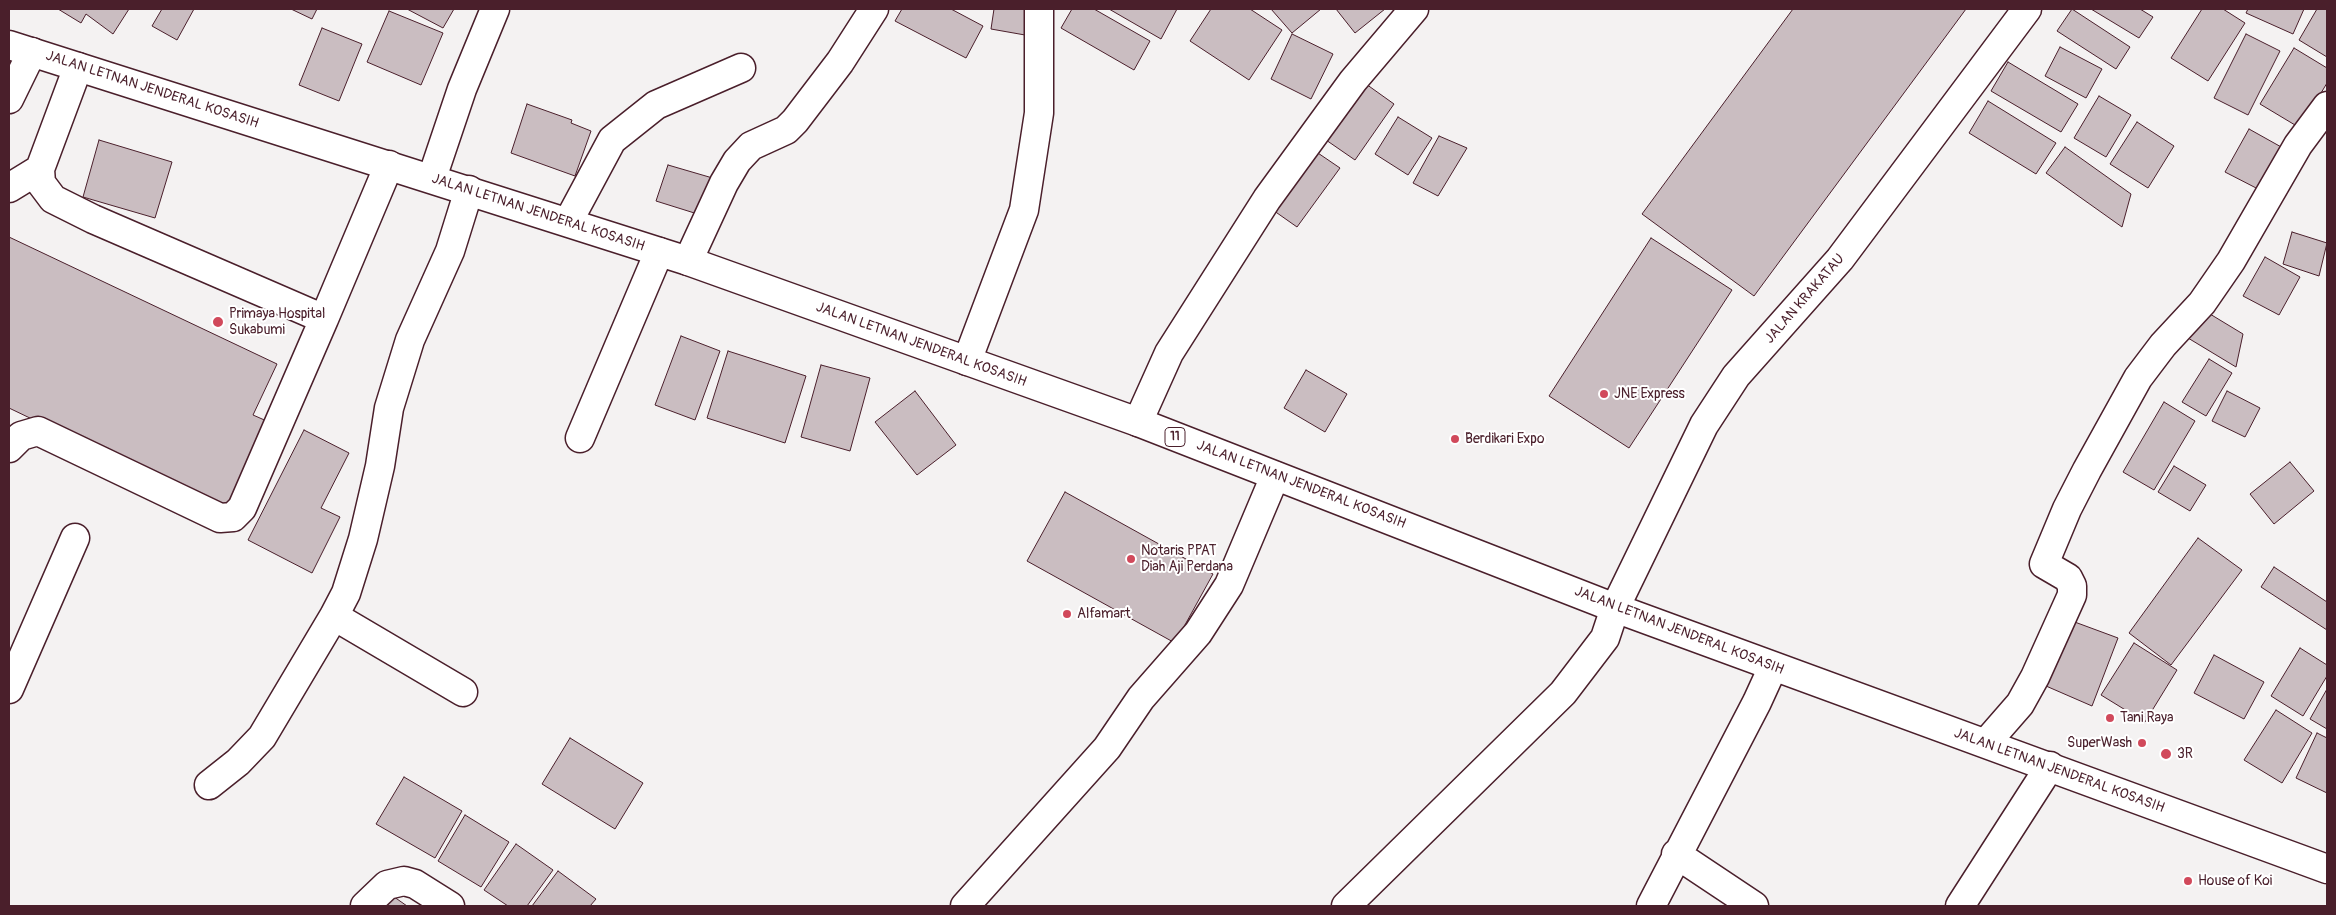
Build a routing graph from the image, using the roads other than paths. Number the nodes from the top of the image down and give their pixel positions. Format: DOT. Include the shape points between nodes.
graph roads {
  1 [pos="494,9"];
  2 [pos="874,9"];
  3 [pos="1039,9"];
  4 [pos="1414,9"];
  5 [pos="2027,9"];
  6 [pos="20,48"];
  7 [pos="78,67"];
  8 [pos="741,68"];
  9 [pos="9,99"];
  10 [pos="2327,106"];
  11 [pos="389,165"];
  12 [pos="40,169"];
  13 [pos="432,178"];
  14 [pos="9,188"];
  15 [pos="469,190"];
  16 [pos="568,222"];
  17 [pos="659,252"];
  18 [pos="688,261"];
  19 [pos="324,319"];
  20 [pos="967,361"];
  21 [pos="1138,422"];
  22 [pos="580,438"];
  23 [pos="9,448"];
  24 [pos="1275,476"];
  25 [pos="75,538"];
  26 [pos="1615,608"];
  27 [pos="334,616"];
  28 [pos="1773,667"];
  29 [pos="9,690"];
  30 [pos="463,692"];
  31 [pos="1986,743"];
  32 [pos="2050,766"];
  33 [pos="209,785"];
  34 [pos="1676,854"];
  35 [pos="2327,869"];
  36 [pos="365,906"];
  37 [pos="450,906"];
  38 [pos="965,906"];
  39 [pos="1346,906"];
  40 [pos="1651,906"];
  41 [pos="1754,906"];
  42 [pos="1960,906"];
  1 -- 13 [label="main road"];
  2 -- 18 [label="main road" via="836,68 786,130 751,146 737,161"];
  3 -- 20 [label="main road" via="1039,113 1024,210"];
  4 -- 21 [label="main road" via="1354,81 1267,200 1169,352"];
  5 -- 26 [label="main road, JALAN KRAKATAU" via="1840,259 1736,376 1704,425"];
  6 -- 7 [label="main road, JALAN LETNAN JENDERAL KOSASIH / 11"];
  6 -- 9 [label="main road"];
  7 -- 11 [label="main road, JALAN LETNAN JENDERAL KOSASIH / 11"];
  7 -- 12 [label="main road"];
  8 -- 16 [label="main road" via="656,105 612,140"];
  10 -- 31 [label="main road" via="2298,145 2231,261 2202,303 2138,378 2088,470 2044,564 2068,578 2072,594 2035,678 2024,697"];
  11 -- 13 [label="main road, JALAN LETNAN JENDERAL KOSASIH / 11"];
  11 -- 19 [label="main road"];
  12 -- 14 [label="main road"];
  12 -- 19 [label="main road" via="41,183 52,199"];
  13 -- 15 [label="main road, JALAN LETNAN JENDERAL KOSASIH / 11"];
  15 -- 16 [label="main road, JALAN LETNAN JENDERAL KOSASIH / 11"];
  15 -- 27 [label="main road" via="450,251 410,340 389,408 363,539 346,593"];
  16 -- 17 [label="main road, JALAN LETNAN JENDERAL KOSASIH / 11"];
  17 -- 18 [label="main road, JALAN LETNAN JENDERAL KOSASIH / 11"];
  17 -- 22 [label="main road"];
  18 -- 20 [label="main road, JALAN LETNAN JENDERAL KOSASIH / 11"];
  19 -- 23 [label="main road" via="242,508 233,517 220,518 38,431 21,436"];
  20 -- 21 [label="main road, JALAN LETNAN JENDERAL KOSASIH / 11"];
  21 -- 24 [label="main road, JALAN LETNAN JENDERAL KOSASIH / 11"];
  24 -- 26 [label="main road, JALAN LETNAN JENDERAL KOSASIH / 11"];
  24 -- 38 [label="main road" via="1229,584 1198,633 1141,698 1107,748"];
  25 -- 29 [label="main road"];
  26 -- 28 [label="main road, JALAN LETNAN JENDERAL KOSASIH / 11"];
  26 -- 39 [label="main road, JALAN KRAKATAU" via="1605,638 1563,693"];
  27 -- 30 [label="main road"];
  27 -- 33 [label="main road" via="262,737"];
  28 -- 31 [label="main road, JALAN LETNAN JENDERAL KOSASIH / 11"];
  28 -- 34 [label="main road"];
  31 -- 32 [label="main road, JALAN LETNAN JENDERAL KOSASIH / 11"];
  32 -- 35 [label="main road, JALAN LETNAN JENDERAL KOSASIH / 11"];
  32 -- 42 [label="main road"];
  34 -- 40 [label="main road"];
  34 -- 41 [label="main road"];
  36 -- 37 [label="main road" via="387,885 404,881 415,884"];
}
